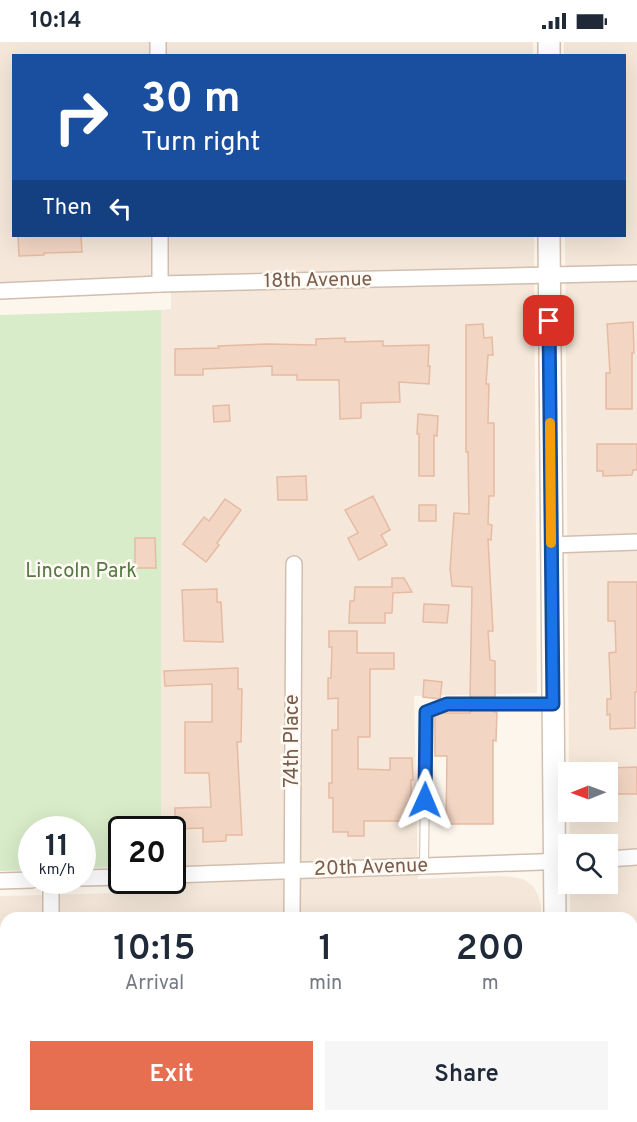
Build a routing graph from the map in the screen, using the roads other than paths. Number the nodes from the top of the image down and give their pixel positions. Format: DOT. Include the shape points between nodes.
graph roads {
  1 [pos="160,237"];
  2 [pos="549,237"];
  3 [pos="637,273"];
  4 [pos="549,276"];
  5 [pos="160,284"];
  6 [pos="0,291"];
  7 [pos="637,542"];
  8 [pos="551,545"];
  9 [pos="294,564"];
  10 [pos="553,704"];
  11 [pos="560,834"];
  12 [pos="637,857"];
  13 [pos="618,858"];
  14 [pos="558,861"];
  15 [pos="424,866"];
  16 [pos="293,872"];
  17 [pos="186,875"];
  18 [pos="18,880"];
  19 [pos="0,881"];
  20 [pos="558,890"];
  21 [pos="51,894"];
  22 [pos="51,912"];
  23 [pos="292,912"];
  24 [pos="556,912"];
  1 -- 5 [label="street"];
  2 -- 4 [label="street"];
  3 -- 4 [label="street, 18th Avenue"];
  4 -- 5 [label="street, 18th Avenue"];
  4 -- 8 [label="street"];
  5 -- 6 [label="street, 18th Avenue"];
  7 -- 8 [label="street"];
  8 -- 10 [label="street"];
  9 -- 16 [label="street, 74th Place"];
  10 -- 11 [label="street"];
  10 -- 15 [label="lane" via="447,704 426,712"];
  12 -- 13 [label="street"];
  14 -- 15 [label="street, 20th Avenue"];
  15 -- 16 [label="street, 20th Avenue"];
  16 -- 17 [label="street, 20th Avenue"];
  16 -- 23 [label="street, 74th Place"];
  18 -- 19 [label="street"];
  20 -- 24 [label="street"];
  21 -- 22 [label="street"];
}
